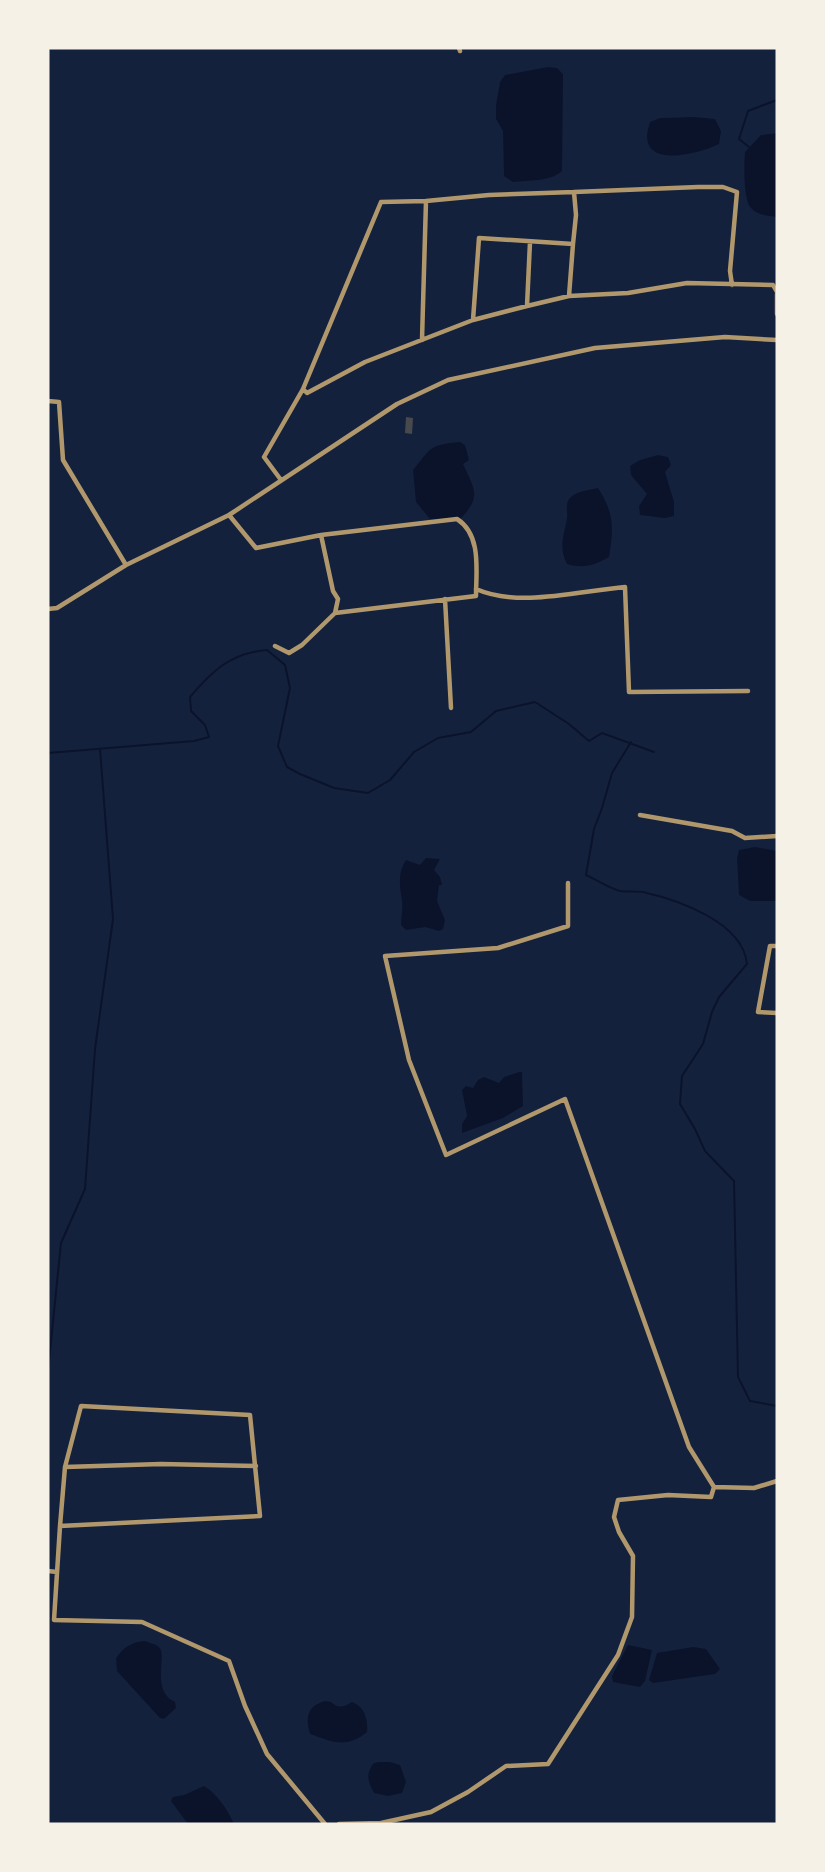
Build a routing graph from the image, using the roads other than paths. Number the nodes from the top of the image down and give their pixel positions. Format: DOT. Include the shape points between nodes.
graph roads {
  1 [pos="574,192"];
  2 [pos="426,201"];
  3 [pos="530,242"];
  4 [pos="573,244"];
  5 [pos="732,285"];
  6 [pos="777,293"];
  7 [pos="569,296"];
  8 [pos="527,306"];
  9 [pos="777,314"];
  10 [pos="472,320"];
  11 [pos="777,339"];
  12 [pos="422,340"];
  13 [pos="303,389"];
  14 [pos="48,401"];
  15 [pos="281,480"];
  16 [pos="229,514"];
  17 [pos="321,535"];
  18 [pos="126,565"];
  19 [pos="476,589"];
  20 [pos="445,599"];
  21 [pos="48,609"];
  22 [pos="335,613"];
  23 [pos="275,646"];
  24 [pos="748,691"];
  25 [pos="451,708"];
  26 [pos="640,815"];
  27 [pos="777,836"];
  28 [pos="568,883"];
  29 [pos="777,946"];
  30 [pos="777,1013"];
  31 [pos="256,1466"];
  32 [pos="65,1467"];
  33 [pos="777,1481"];
  34 [pos="714,1487"];
  35 [pos="60,1526"];
  36 [pos="48,1570"];
  37 [pos="57,1572"];
  38 [pos="54,1620"];
  39 [pos="48,1621"];
  40 [pos="325,1824"];
  41 [pos="339,1824"];
  1 -- 2 [label="street"];
  1 -- 4 [label="street"];
  1 -- 5 [label="street" via="698,186 736,192"];
  2 -- 12 [label="street"];
  2 -- 13 [label="street" via="381,202"];
  3 -- 4 [label="street"];
  3 -- 8 [label="street"];
  3 -- 10 [label="street" via="479,238"];
  4 -- 7 [label="street"];
  5 -- 6 [label="street" via="773,285"];
  5 -- 7 [label="street" via="687,283"];
  6 -- 9 [label="street"];
  7 -- 8 [label="street"];
  8 -- 10 [label="street"];
  10 -- 12 [label="street"];
  11 -- 15 [label="street" via="726,337 595,348 448,380 397,404"];
  12 -- 13 [label="street" via="365,362 308,393"];
  13 -- 15 [label="street" via="264,457"];
  14 -- 18 [label="street" via="59,402 63,460"];
  15 -- 16 [label="street"];
  16 -- 17 [label="street" via="256,548"];
  16 -- 18 [label="street"];
  17 -- 19 [label="street" via="457,519 465,524 476,547"];
  17 -- 22 [label="street" via="338,599"];
  18 -- 21 [label="street" via="57,608"];
  19 -- 20 [label="street" via="476,596"];
  19 -- 24 [label="street" via="491,596 541,597 625,587 629,692"];
  20 -- 22 [label="street"];
  20 -- 25 [label="street"];
  22 -- 23 [label="street" via="302,645 289,652"];
  26 -- 27 [label="street" via="732,831 745,838"];
  28 -- 34 [label="street" via="568,926 498,948 385,956 410,1060 446,1155 565,1099 689,1447"];
  29 -- 30 [label="street" via="770,946 758,1012"];
  31 -- 32 [label="street"];
  31 -- 32 [label="street" via="250,1415 81,1406"];
  31 -- 35 [label="street" via="260,1516"];
  32 -- 35 [label="street"];
  33 -- 34 [label="street" via="754,1488"];
  34 -- 41 [label="street" via="711,1497 668,1495 618,1500 614,1517 633,1556 632,1617 618,1655 548,1764 506,1766 431,1812 381,1823"];
  35 -- 37 [label="street"];
  36 -- 37 [label="street"];
  37 -- 38 [label="street"];
  38 -- 39 [label="street"];
  38 -- 40 [label="street" via="142,1622 229,1661 244,1706 267,1754"];
}
